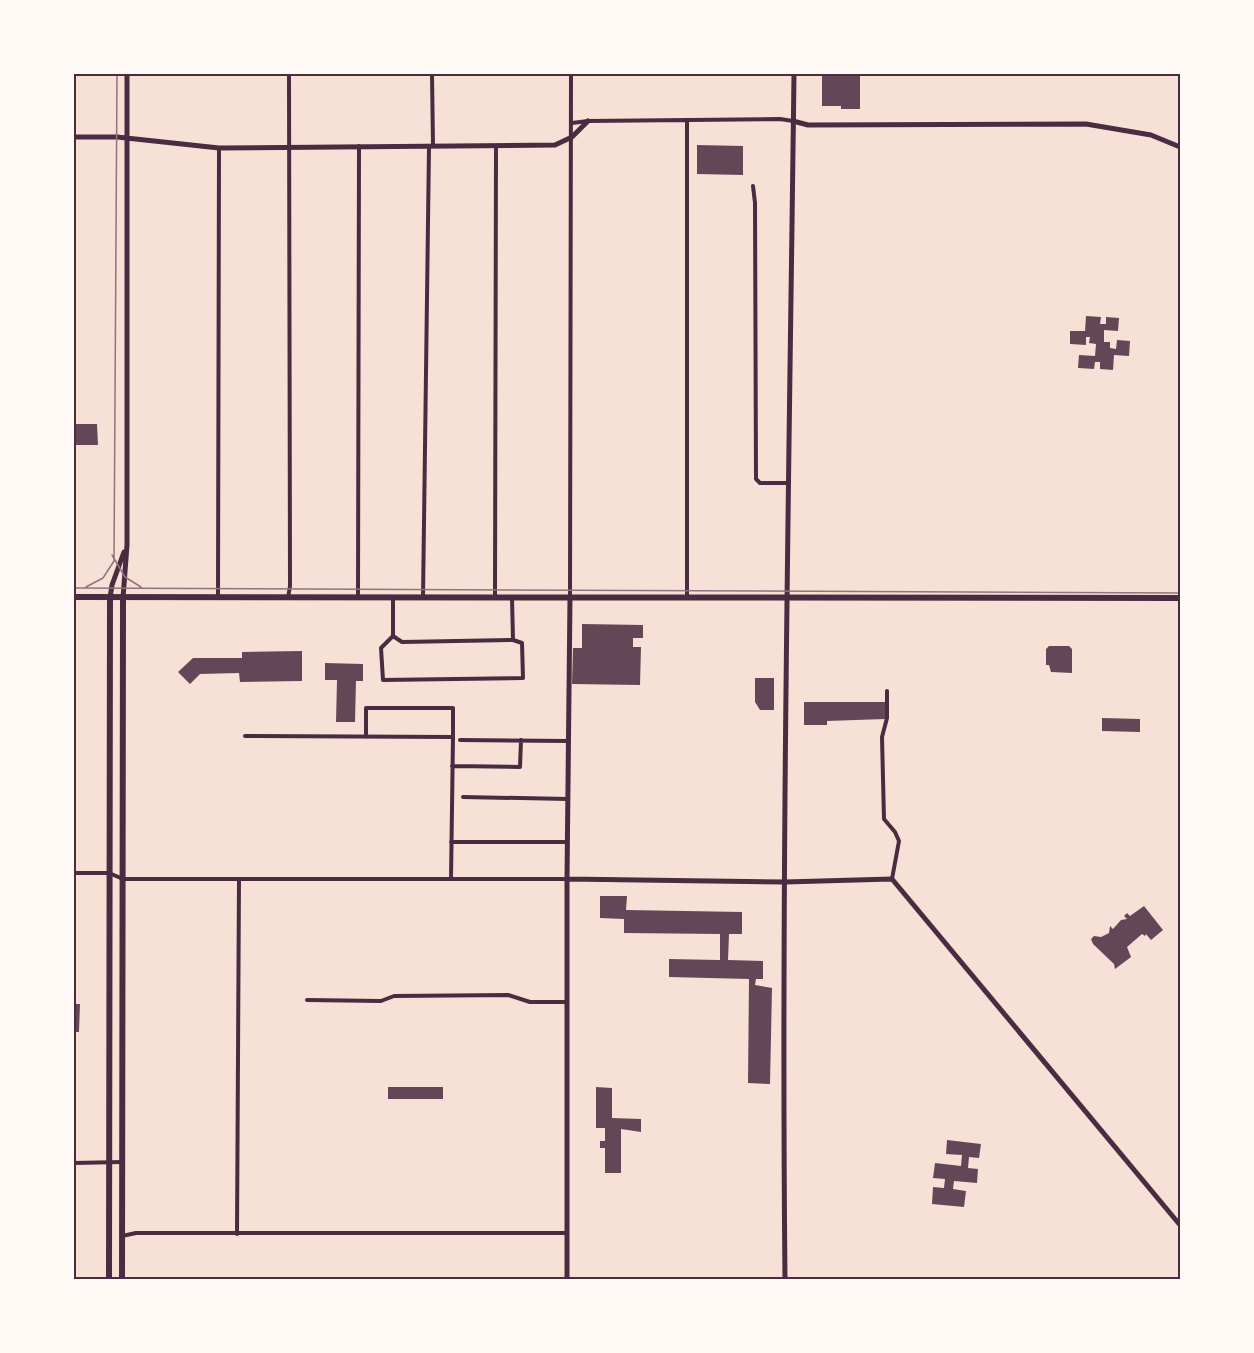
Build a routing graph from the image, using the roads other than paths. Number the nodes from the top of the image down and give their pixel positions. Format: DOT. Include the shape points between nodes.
graph roads {
  1 [pos="127,74"];
  2 [pos="289,74"];
  3 [pos="432,74"];
  4 [pos="571,74"];
  5 [pos="794,74"];
  6 [pos="687,120"];
  7 [pos="588,121"];
  8 [pos="793,122"];
  9 [pos="572,123"];
  10 [pos="74,137"];
  11 [pos="572,137"];
  12 [pos="127,138"];
  13 [pos="359,145"];
  14 [pos="496,145"];
  15 [pos="290,146"];
  16 [pos="431,146"];
  17 [pos="1180,147"];
  18 [pos="219,148"];
  19 [pos="753,186"];
  20 [pos="788,483"];
  21 [pos="127,545"];
  22 [pos="74,597"];
  23 [pos="110,598"];
  24 [pos="123,598"];
  25 [pos="218,598"];
  26 [pos="288,598"];
  27 [pos="358,598"];
  28 [pos="393,598"];
  29 [pos="423,598"];
  30 [pos="495,598"];
  31 [pos="512,598"];
  32 [pos="570,598"];
  33 [pos="687,598"];
  34 [pos="786,598"];
  35 [pos="1180,598"];
  36 [pos="393,636"];
  37 [pos="513,640"];
  38 [pos="887,691"];
  39 [pos="245,736"];
  40 [pos="366,737"];
  41 [pos="453,737"];
  42 [pos="460,740"];
  43 [pos="521,740"];
  44 [pos="569,741"];
  45 [pos="452,766"];
  46 [pos="463,797"];
  47 [pos="568,799"];
  48 [pos="452,842"];
  49 [pos="567,842"];
  50 [pos="74,873"];
  51 [pos="109,873"];
  52 [pos="123,879"];
  53 [pos="239,879"];
  54 [pos="451,879"];
  55 [pos="567,879"];
  56 [pos="892,879"];
  57 [pos="785,882"];
  58 [pos="307,1000"];
  59 [pos="567,1002"];
  60 [pos="109,1162"];
  61 [pos="122,1162"];
  62 [pos="74,1163"];
  63 [pos="1180,1225"];
  64 [pos="567,1233"];
  65 [pos="237,1234"];
  66 [pos="122,1236"];
  67 [pos="109,1280"];
  68 [pos="122,1280"];
  69 [pos="567,1280"];
  70 [pos="785,1280"];
  1 -- 12 [label="street"];
  2 -- 15 [label="street"];
  3 -- 16 [label="street"];
  4 -- 9 [label="street"];
  5 -- 8 [label="street"];
  6 -- 7 [label="street"];
  6 -- 8 [label="street"];
  6 -- 33 [label="street"];
  7 -- 9 [label="street"];
  7 -- 11 [label="street"];
  8 -- 17 [label="street" via="1086,124 1151,135"];
  8 -- 20 [label="street"];
  9 -- 11 [label="street"];
  10 -- 12 [label="street"];
  11 -- 14 [label="street" via="555,145"];
  11 -- 32 [label="street"];
  12 -- 18 [label="street"];
  12 -- 21 [label="street"];
  13 -- 15 [label="street"];
  13 -- 16 [label="street"];
  13 -- 27 [label="street"];
  14 -- 16 [label="street"];
  14 -- 30 [label="street"];
  15 -- 18 [label="street"];
  15 -- 26 [label="street"];
  16 -- 29 [label="street"];
  18 -- 25 [label="street"];
  19 -- 20 [label="street" via="756,480"];
  20 -- 34 [label="street"];
  21 -- 23 [label="street"];
  21 -- 24 [label="street"];
  22 -- 23 [label="main road"];
  23 -- 24 [label="main road"];
  23 -- 51 [label="main road"];
  24 -- 25 [label="main road"];
  24 -- 52 [label="main road"];
  25 -- 26 [label="main road"];
  26 -- 27 [label="main road"];
  27 -- 28 [label="main road"];
  28 -- 29 [label="main road"];
  28 -- 36 [label="street"];
  29 -- 30 [label="main road"];
  30 -- 31 [label="main road"];
  31 -- 32 [label="main road"];
  31 -- 37 [label="street"];
  32 -- 33 [label="main road"];
  32 -- 44 [label="street"];
  33 -- 34 [label="main road"];
  34 -- 35 [label="main road"];
  34 -- 57 [label="street"];
  36 -- 37 [label="street" via="402,642"];
  36 -- 37 [label="street" via="381,648 383,680 523,678 522,643"];
  38 -- 56 [label="street" via="882,737 884,819 899,841"];
  39 -- 40 [label="street"];
  40 -- 41 [label="street"];
  40 -- 41 [label="street" via="366,708 453,708"];
  41 -- 45 [label="street"];
  42 -- 43 [label="street"];
  43 -- 44 [label="street"];
  43 -- 45 [label="street" via="520,767"];
  44 -- 47 [label="street"];
  45 -- 48 [label="street"];
  46 -- 47 [label="street"];
  47 -- 49 [label="street"];
  48 -- 49 [label="street"];
  48 -- 54 [label="street"];
  49 -- 55 [label="street"];
  50 -- 51 [label="street"];
  51 -- 52 [label="street"];
  51 -- 60 [label="main road"];
  52 -- 53 [label="street"];
  52 -- 61 [label="main road"];
  53 -- 54 [label="street"];
  53 -- 65 [label="street"];
  54 -- 55 [label="street"];
  55 -- 57 [label="street"];
  55 -- 59 [label="street"];
  56 -- 57 [label="street"];
  56 -- 63 [label="street"];
  57 -- 70 [label="street"];
  58 -- 59 [label="street" via="508,995 530,1002"];
  59 -- 64 [label="street"];
  60 -- 61 [label="street"];
  60 -- 62 [label="street"];
  60 -- 67 [label="main road"];
  61 -- 66 [label="main road"];
  64 -- 65 [label="street"];
  64 -- 69 [label="street"];
  65 -- 66 [label="street"];
  66 -- 68 [label="main road"];
}
